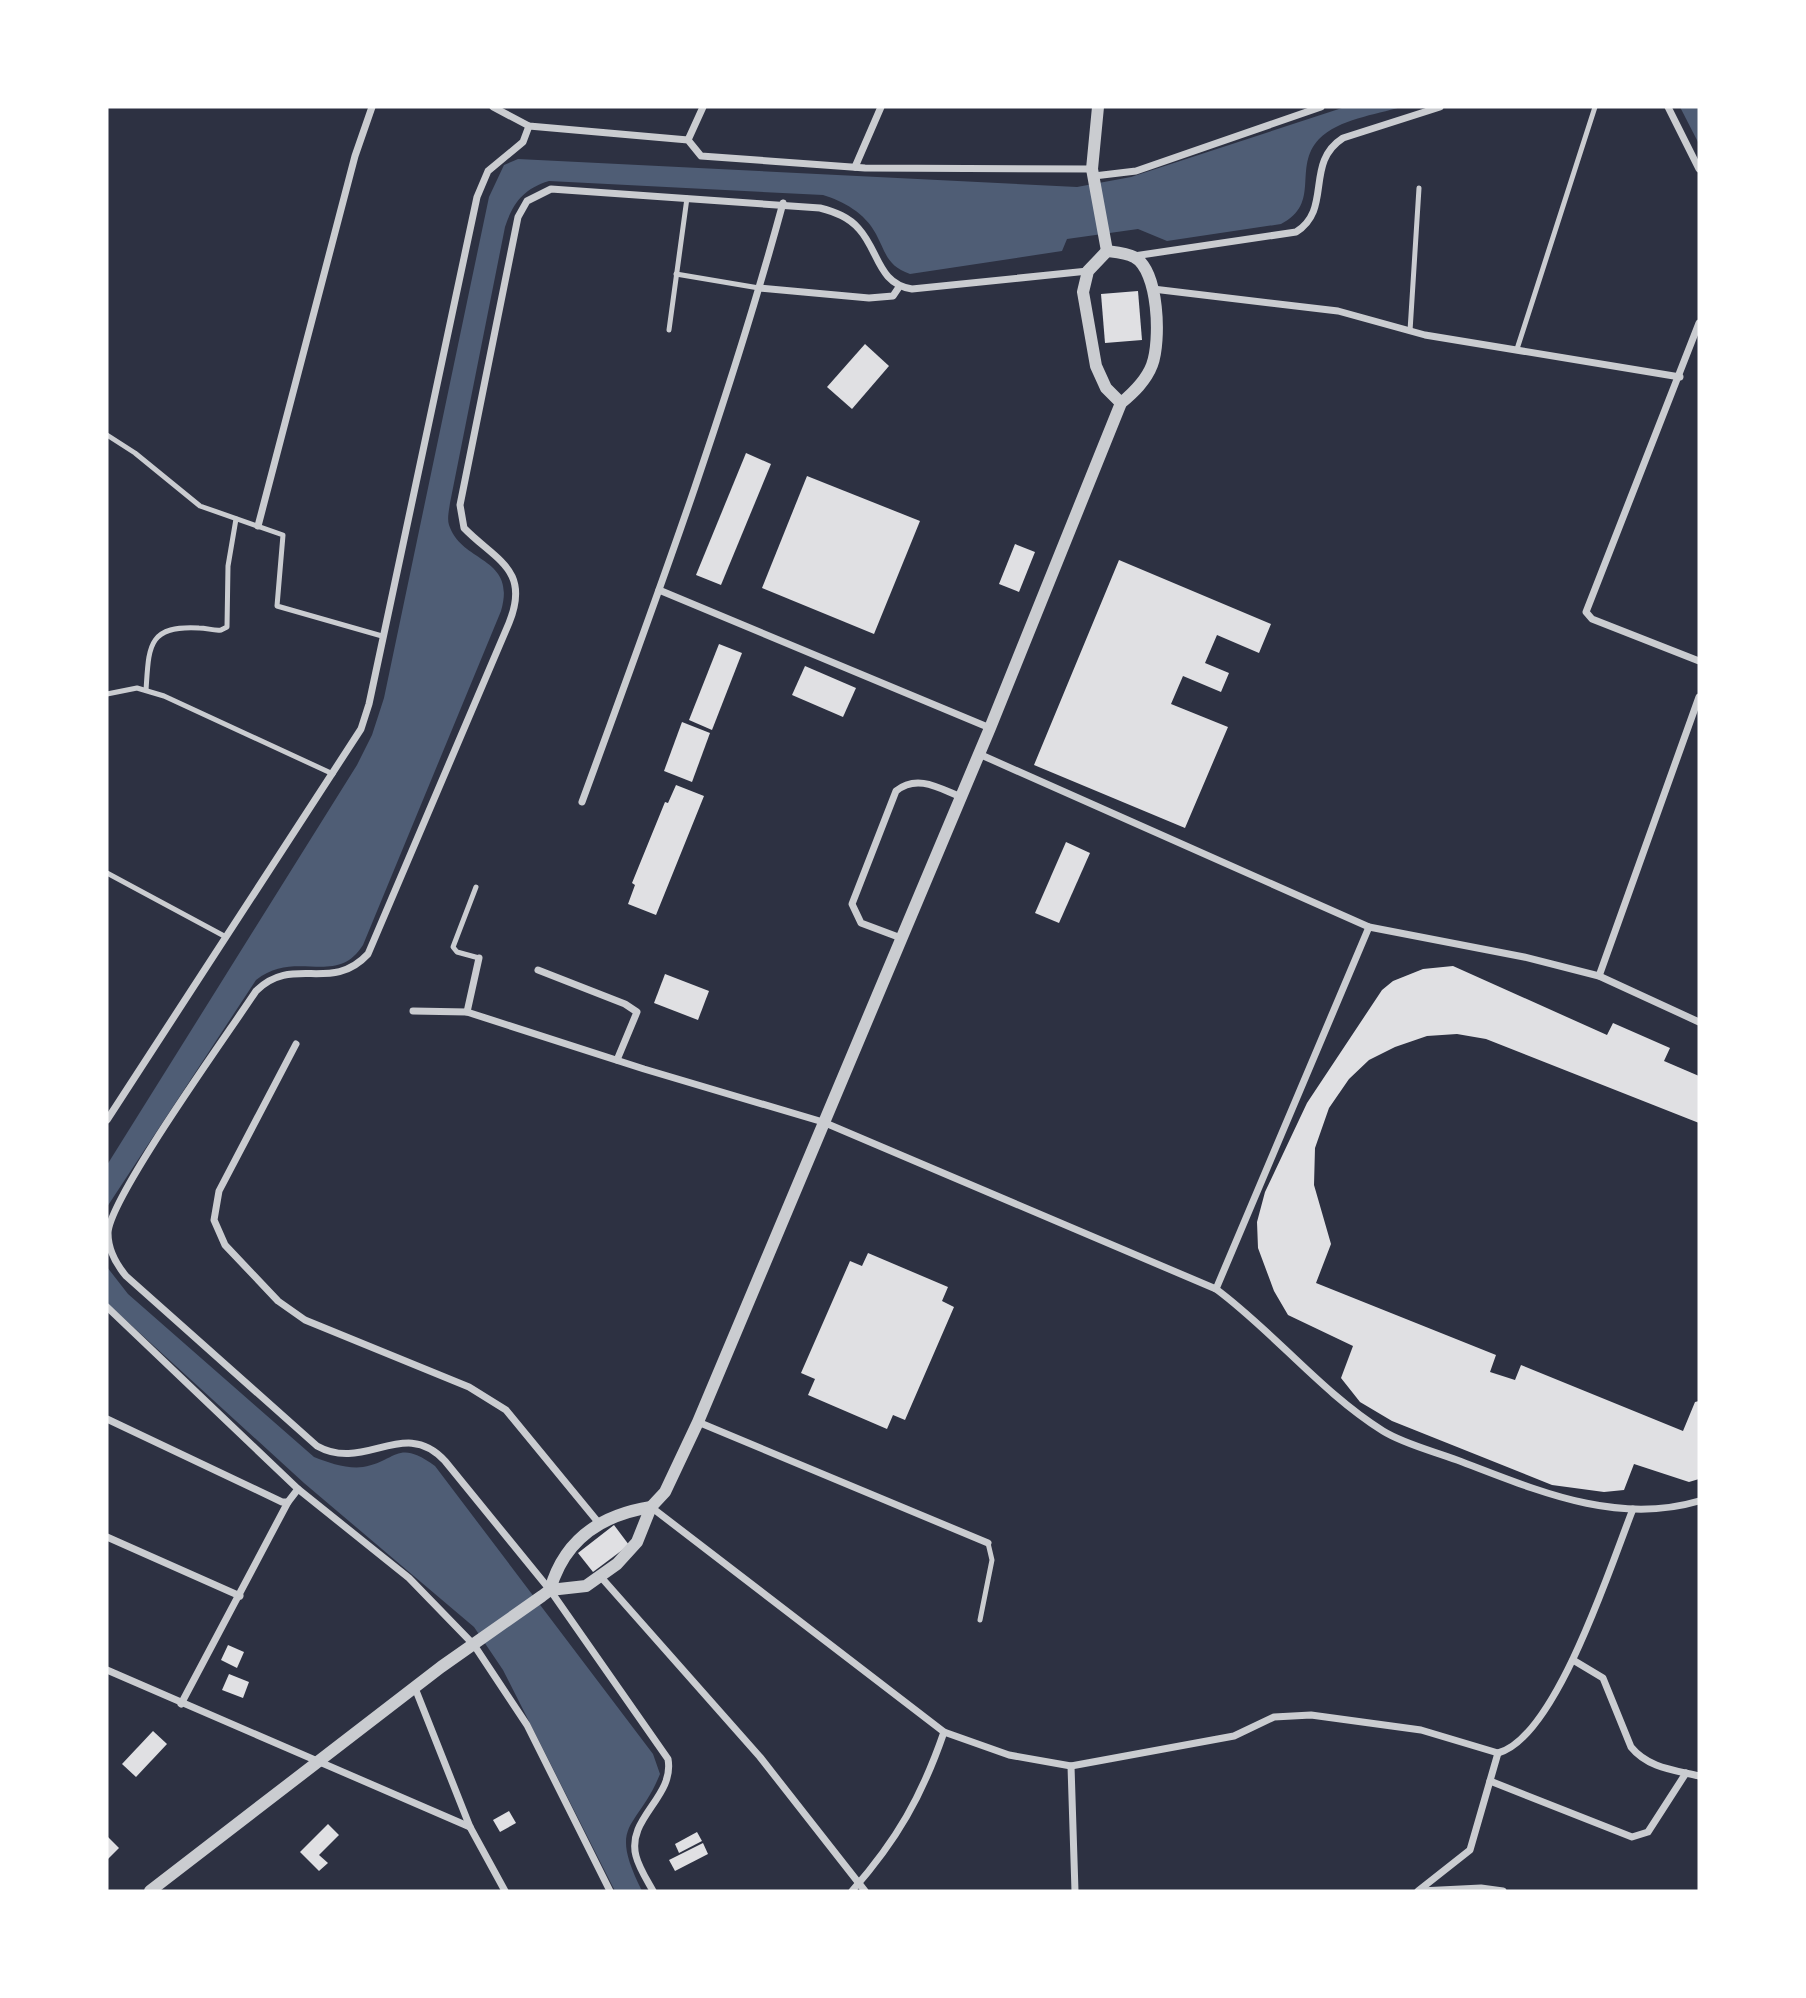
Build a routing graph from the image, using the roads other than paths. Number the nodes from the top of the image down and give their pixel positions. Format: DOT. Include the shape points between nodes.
graph roads {
  1 [pos="372,107"];
  2 [pos="494,107"];
  3 [pos="703,107"];
  4 [pos="881,107"];
  5 [pos="1098,107"];
  6 [pos="1321,107"];
  7 [pos="1440,107"];
  8 [pos="1595,107"];
  9 [pos="1668,107"];
  10 [pos="529,126"];
  11 [pos="688,139"];
  12 [pos="855,167"];
  13 [pos="1699,169"];
  14 [pos="1094,175"];
  15 [pos="1419,188"];
  16 [pos="687,198"];
  17 [pos="783,203"];
  18 [pos="1106,245"];
  19 [pos="1134,256"];
  20 [pos="1088,271"];
  21 [pos="676,274"];
  22 [pos="899,287"];
  23 [pos="760,288"];
  24 [pos="1153,289"];
  25 [pos="1699,323"];
  26 [pos="669,330"];
  27 [pos="1410,331"];
  28 [pos="1517,349"];
  29 [pos="1680,377"];
  30 [pos="1121,403"];
  31 [pos="107,435"];
  32 [pos="236,519"];
  33 [pos="258,527"];
  34 [pos="659,590"];
  35 [pos="382,636"];
  36 [pos="1699,661"];
  37 [pos="146,690"];
  38 [pos="107,694"];
  39 [pos="1699,697"];
  40 [pos="990,728"];
  41 [pos="979,754"];
  42 [pos="333,774"];
  43 [pos="961,797"];
  44 [pos="582,802"];
  45 [pos="107,873"];
  46 [pos="476,887"];
  47 [pos="1369,927"];
  48 [pos="226,937"];
  49 [pos="901,938"];
  50 [pos="479,958"];
  51 [pos="538,970"];
  52 [pos="1599,976"];
  53 [pos="413,1011"];
  54 [pos="467,1012"];
  55 [pos="1699,1022"];
  56 [pos="296,1044"];
  57 [pos="617,1060"];
  58 [pos="107,1120"];
  59 [pos="823,1122"];
  60 [pos="1216,1289"];
  61 [pos="107,1307"];
  62 [pos="107,1419"];
  63 [pos="698,1422"];
  64 [pos="298,1489"];
  65 [pos="1699,1501"];
  66 [pos="288,1502"];
  67 [pos="650,1507"];
  68 [pos="1633,1509"];
  69 [pos="598,1522"];
  70 [pos="107,1537"];
  71 [pos="988,1543"];
  72 [pos="600,1576"];
  73 [pos="546,1593"];
  74 [pos="240,1596"];
  75 [pos="980,1620"];
  76 [pos="478,1642"];
  77 [pos="1573,1660"];
  78 [pos="107,1670"];
  79 [pos="415,1688"];
  80 [pos="181,1704"];
  81 [pos="944,1732"];
  82 [pos="1498,1753"];
  83 [pos="321,1761"];
  84 [pos="1071,1766"];
  85 [pos="1686,1773"];
  86 [pos="1699,1776"];
  87 [pos="1490,1781"];
  88 [pos="470,1827"];
  89 [pos="859,1883"];
  90 [pos="150,1891"];
  91 [pos="505,1891"];
  92 [pos="610,1891"];
  93 [pos="653,1891"];
  94 [pos="852,1891"];
  95 [pos="865,1891"];
  96 [pos="1075,1891"];
  97 [pos="1418,1891"];
  98 [pos="1503,1891"];
  1 -- 33 [label="street" via="355,156"];
  2 -- 10 [label="street"];
  3 -- 11 [label="street"];
  4 -- 12 [label="street"];
  5 -- 14 [label="street"];
  6 -- 14 [label="street" via="1136,171"];
  7 -- 19 [label="street" via="1332,145 1320,166 1314,212 1296,232"];
  8 -- 28 [label="lane"];
  9 -- 13 [label="street"];
  10 -- 11 [label="street"];
  10 -- 35 [label="street" via="523,142 488,172 477,197"];
  11 -- 12 [label="street" via="701,156"];
  12 -- 14 [label="street"];
  14 -- 18 [label="street"];
  15 -- 27 [label="lane"];
  16 -- 17 [label="street"];
  16 -- 21 [label="lane"];
  16 -- 73 [label="street" via="551,189 535,195 521,209 460,505 464,528 506,565 516,592 515,608 368,954 345,972 276,975 257,991 129,1185 108,1232 111,1251 126,1276 317,1446 349,1455 407,1441 439,1454"];
  17 -- 22 [label="street" via="820,208 849,220 868,242 882,272"];
  17 -- 23 [label="street"];
  18 -- 19 [label="street"];
  18 -- 20 [label="street"];
  19 -- 24 [label="street" via="1148,270"];
  20 -- 22 [label="street"];
  20 -- 30 [label="street" via="1083,292 1090,344 1106,388"];
  21 -- 23 [label="lane"];
  21 -- 26 [label="lane"];
  22 -- 23 [label="street" via="893,296 869,298"];
  23 -- 34 [label="street"];
  24 -- 27 [label="street" via="1338,311"];
  24 -- 30 [label="street" via="1157,344 1152,367 1136,391"];
  25 -- 29 [label="street"];
  27 -- 28 [label="street"];
  28 -- 29 [label="street"];
  29 -- 36 [label="street" via="1586,612 1592,620"];
  30 -- 40 [label="street"];
  31 -- 32 [label="lane" via="200,506"];
  32 -- 33 [label="lane"];
  32 -- 37 [label="lane" via="228,566 227,627 171,630 155,638 149,647"];
  33 -- 35 [label="lane" via="285,538 277,606"];
  34 -- 40 [label="street"];
  34 -- 44 [label="street"];
  35 -- 42 [label="street" via="361,729"];
  37 -- 38 [label="lane" via="124,688"];
  37 -- 42 [label="lane"];
  39 -- 52 [label="street"];
  40 -- 41 [label="street"];
  41 -- 43 [label="street"];
  41 -- 47 [label="street"];
  42 -- 48 [label="street"];
  43 -- 49 [label="street"];
  43 -- 49 [label="street" via="922,782 905,783 896,791 852,904 861,923"];
  45 -- 48 [label="lane"];
  46 -- 50 [label="lane" via="453,947"];
  47 -- 52 [label="street"];
  47 -- 60 [label="street"];
  48 -- 58 [label="street"];
  49 -- 59 [label="street"];
  50 -- 54 [label="street"];
  51 -- 57 [label="street" via="637,1012"];
  52 -- 55 [label="street"];
  53 -- 54 [label="street"];
  54 -- 57 [label="street"];
  56 -- 69 [label="street" via="219,1191 214,1220 225,1245 278,1301 305,1320 469,1387 506,1410"];
  57 -- 59 [label="street"];
  59 -- 60 [label="street"];
  59 -- 63 [label="street"];
  60 -- 68 [label="street" via="1384,1432 1551,1495 1602,1508"];
  61 -- 64 [label="street"];
  62 -- 66 [label="street"];
  63 -- 67 [label="street" via="665,1492"];
  63 -- 71 [label="street"];
  64 -- 66 [label="street"];
  64 -- 76 [label="street" via="409,1578"];
  65 -- 68 [label="street"];
  66 -- 74 [label="street"];
  67 -- 69 [label="street"];
  67 -- 72 [label="street" via="637,1542"];
  67 -- 81 [label="street"];
  68 -- 77 [label="street"];
  69 -- 73 [label="street" via="569,1548"];
  70 -- 74 [label="street"];
  71 -- 75 [label="lane" via="992,1560"];
  72 -- 73 [label="street" via="586,1586"];
  72 -- 89 [label="street" via="760,1757"];
  73 -- 76 [label="street"];
  73 -- 93 [label="street" via="668,1759 671,1773 666,1786 635,1837 636,1859"];
  74 -- 80 [label="street"];
  76 -- 79 [label="street"];
  76 -- 92 [label="street" via="527,1725"];
  77 -- 82 [label="street" via="1538,1720 1521,1741"];
  77 -- 85 [label="street" via="1603,1678 1630,1747 1651,1765"];
  78 -- 80 [label="street"];
  79 -- 83 [label="street"];
  79 -- 88 [label="street"];
  80 -- 83 [label="street"];
  81 -- 84 [label="street" via="1009,1755"];
  81 -- 89 [label="street" via="909,1818"];
  82 -- 84 [label="street" via="1420,1730 1311,1715 1274,1717 1234,1736"];
  82 -- 87 [label="street"];
  83 -- 88 [label="street"];
  83 -- 90 [label="street"];
  84 -- 96 [label="street"];
  85 -- 86 [label="street"];
  85 -- 87 [label="street" via="1648,1832 1632,1837"];
  87 -- 97 [label="street" via="1470,1850"];
  88 -- 91 [label="street"];
  89 -- 94 [label="street"];
  89 -- 95 [label="street"];
  97 -- 98 [label="street"];
}
